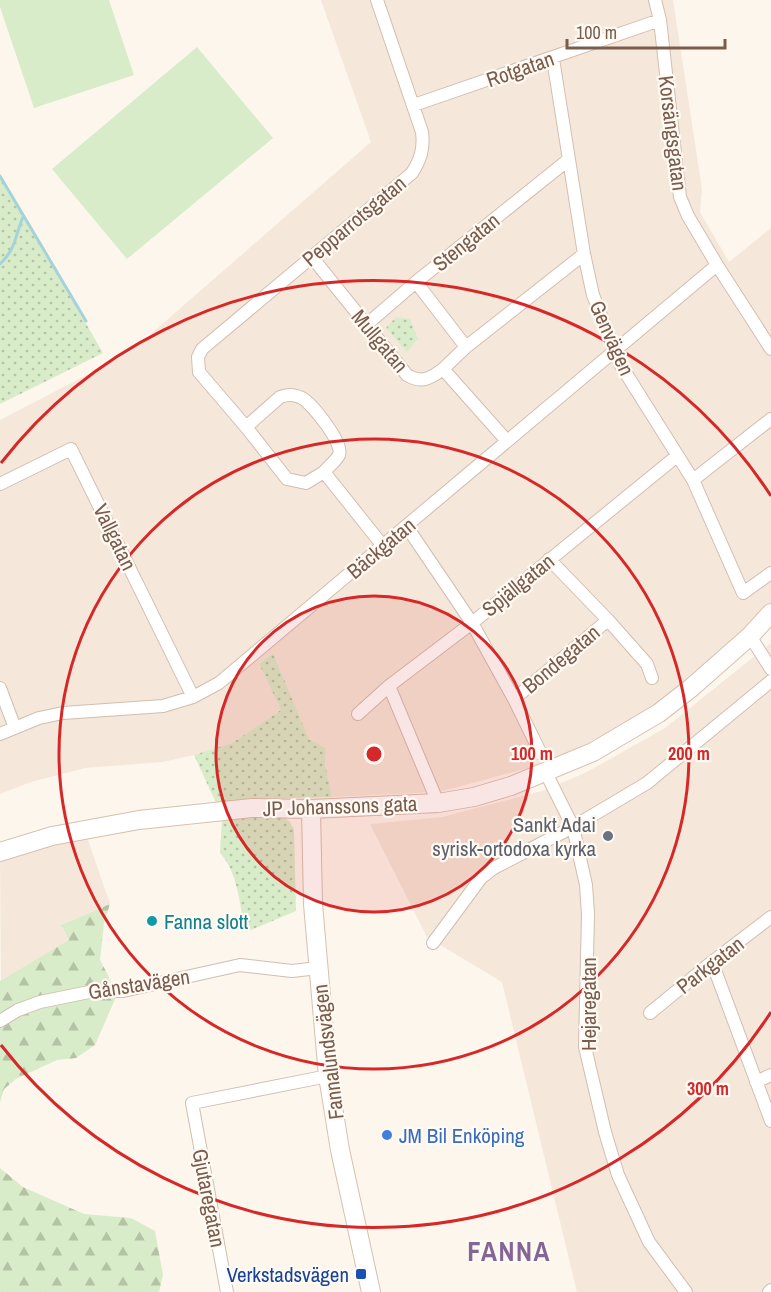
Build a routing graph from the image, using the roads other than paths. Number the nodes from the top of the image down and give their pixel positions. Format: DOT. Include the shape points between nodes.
graph roads {
  1 [pos="377,0"];
  2 [pos="655,0"];
  3 [pos="660,20"];
  4 [pos="553,59"];
  5 [pos="414,105"];
  6 [pos="568,160"];
  7 [pos="584,254"];
  8 [pos="311,256"];
  9 [pos="717,265"];
  10 [pos="416,282"];
  11 [pos="366,326"];
  12 [pos="466,347"];
  13 [pos="771,349"];
  14 [pos="614,351"];
  15 [pos="443,369"];
  16 [pos="771,419"];
  17 [pos="246,427"];
  18 [pos="507,441"];
  19 [pos="677,456"];
  20 [pos="324,472"];
  21 [pos="693,480"];
  22 [pos="0,484"];
  23 [pos="407,527"];
  24 [pos="383,546"];
  25 [pos="549,559"];
  26 [pos="771,573"];
  27 [pos="771,613"];
  28 [pos="608,620"];
  29 [pos="472,623"];
  30 [pos="750,636"];
  31 [pos="771,669"];
  32 [pos="652,678"];
  33 [pos="771,681"];
  34 [pos="389,686"];
  35 [pos="0,688"];
  36 [pos="193,697"];
  37 [pos="514,699"];
  38 [pos="358,714"];
  39 [pos="15,728"];
  40 [pos="0,734"];
  41 [pos="541,754"];
  42 [pos="546,773"];
  43 [pos="438,803"];
  44 [pos="311,809"];
  45 [pos="573,826"];
  46 [pos="0,852"];
  47 [pos="771,917"];
  48 [pos="433,943"];
  49 [pos="711,962"];
  50 [pos="318,969"];
  51 [pos="650,1013"];
  52 [pos="0,1021"];
  53 [pos="771,1075"];
  54 [pos="328,1076"];
  55 [pos="756,1082"];
  56 [pos="771,1121"];
  57 [pos="227,1292"];
  58 [pos="371,1292"];
  59 [pos="686,1292"];
  1 -- 5 [label="street, Pepparrotsgatan"];
  2 -- 3 [label="street, Korsängsgatan"];
  3 -- 4 [label="street, Rotgatan"];
  3 -- 9 [label="street, Korsängsgatan" via="680,197"];
  4 -- 5 [label="street, Rotgatan"];
  4 -- 6 [label="street, Genvägen"];
  5 -- 8 [label="street, Pepparrotsgatan" via="424,145 412,173"];
  6 -- 7 [label="street, Genvägen"];
  6 -- 10 [label="street, Stengatan"];
  7 -- 12 [label="street"];
  7 -- 14 [label="street, Genvägen" via="592,295"];
  8 -- 11 [label="street, Mullgatan"];
  8 -- 17 [label="street, Pepparrotsgatan" via="202,349 198,357 199,372"];
  9 -- 13 [label="street, Korsängsgatan"];
  9 -- 14 [label="street, Bäckgatan"];
  10 -- 11 [label="street, Stengatan"];
  10 -- 12 [label="street"];
  11 -- 15 [label="street, Mullgatan" via="412,378 426,380"];
  12 -- 15 [label="street"];
  14 -- 18 [label="street, Bäckgatan"];
  14 -- 19 [label="street, Genvägen"];
  15 -- 18 [label="street, Mullgatan"];
  16 -- 21 [label="street"];
  17 -- 20 [label="street" via="287,478 306,483"];
  17 -- 20 [label="street" via="279,397 286,394 304,399 336,437 339,447 339,454"];
  18 -- 23 [label="street, Bäckgatan"];
  19 -- 21 [label="street, Genvägen"];
  19 -- 25 [label="street, Spjällgatan"];
  20 -- 24 [label="street"];
  21 -- 26 [label="street, Genvägen" via="743,593"];
  22 -- 36 [label="street, Vallgatan" via="71,449"];
  23 -- 24 [label="street, Bäckgatan"];
  23 -- 29 [label="street"];
  24 -- 36 [label="street, Bäckgatan" via="219,683"];
  25 -- 28 [label="street"];
  25 -- 29 [label="street, Spjällgatan"];
  27 -- 30 [label="street, JP Johanssons gata"];
  28 -- 32 [label="street" via="647,664"];
  28 -- 37 [label="street, Bondegatan"];
  29 -- 34 [label="street, Spjällgatan"];
  29 -- 37 [label="street"];
  30 -- 31 [label="street"];
  30 -- 42 [label="street, JP Johanssons gata" via="659,712 593,752"];
  33 -- 45 [label="street" via="647,783"];
  34 -- 38 [label="street, Spjällgatan"];
  34 -- 43 [label="street"];
  35 -- 39 [label="street"];
  36 -- 39 [label="street, Bäckgatan" via="152,708 63,713"];
  37 -- 41 [label="street"];
  39 -- 40 [label="street, Bäckgatan"];
  42 -- 43 [label="street, JP Johanssons gata" via="474,797"];
  42 -- 45 [label="street, Hejaregatan"];
  43 -- 44 [label="street, JP Johanssons gata"];
  44 -- 46 [label="street, JP Johanssons gata" via="252,808 139,820 52,836"];
  44 -- 50 [label="street, Fannalundsvägen"];
  45 -- 48 [label="street" via="481,878"];
  45 -- 59 [label="street, Hejaregatan" via="588,914 587,1059 618,1175 649,1242"];
  47 -- 49 [label="street, Parkgatan"];
  49 -- 51 [label="street, Parkgatan"];
  49 -- 55 [label="street"];
  50 -- 52 [label="street, Gånstavägen" via="292,971 240,965 123,991 94,991 40,1002"];
  50 -- 54 [label="street, Fannalundsvägen"];
  53 -- 55 [label="street"];
  54 -- 57 [label="street, Gjutaregatan" via="192,1103"];
  54 -- 58 [label="street, Fannalundsvägen"];
  55 -- 56 [label="street"];
}
